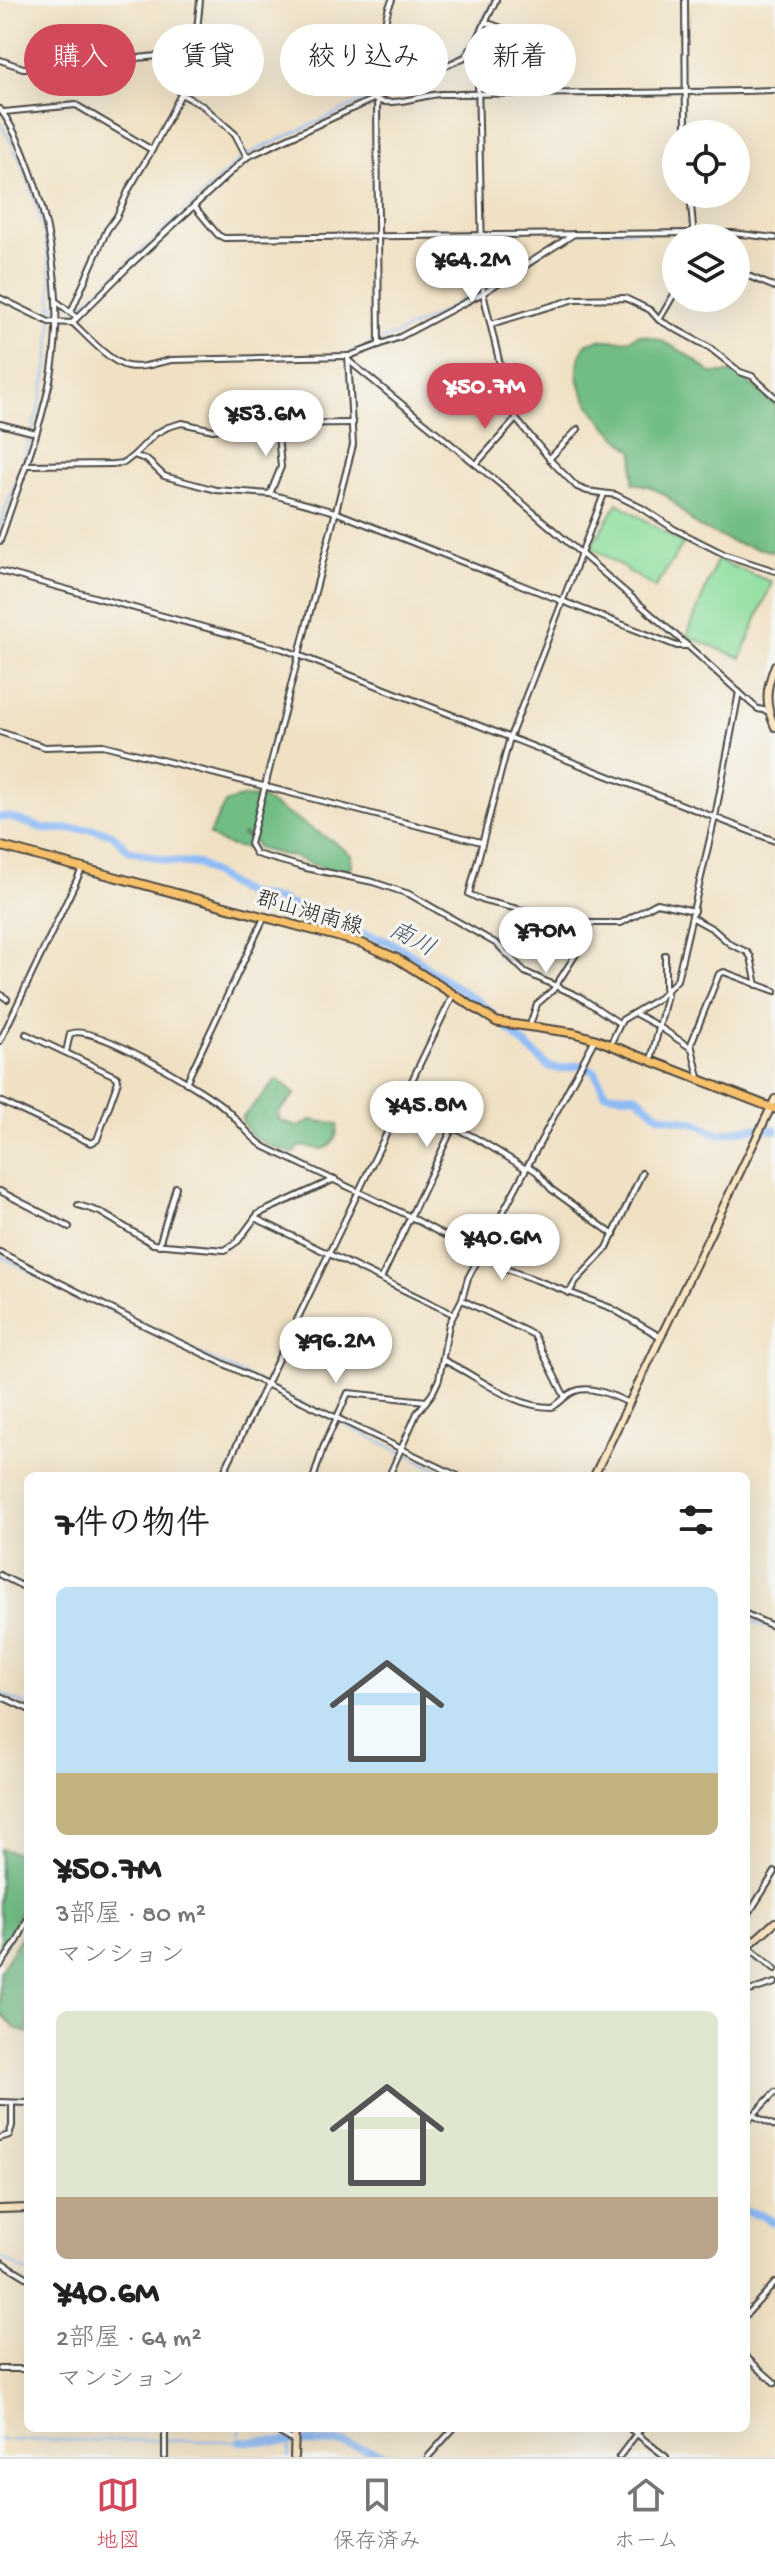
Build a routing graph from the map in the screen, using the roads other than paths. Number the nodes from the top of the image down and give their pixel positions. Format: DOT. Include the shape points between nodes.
graph roads {
  1 [pos="200,0"];
  2 [pos="392,0"];
  3 [pos="496,0"];
  4 [pos="685,0"];
  5 [pos="485,22"];
  6 [pos="199,24"];
  7 [pos="384,24"];
  8 [pos="490,24"];
  9 [pos="152,57"];
  10 [pos="0,60"];
  11 [pos="775,90"];
  12 [pos="685,93"];
  13 [pos="576,94"];
  14 [pos="464,95"];
  15 [pos="180,96"];
  16 [pos="185,96"];
  17 [pos="383,96"];
  18 [pos="479,96"];
  19 [pos="376,100"];
  20 [pos="1,111"];
  21 [pos="686,120"];
  22 [pos="152,150"];
  23 [pos="247,157"];
  24 [pos="194,206"];
  25 [pos="574,234"];
  26 [pos="662,235"];
  27 [pos="750,235"];
  28 [pos="481,236"];
  29 [pos="377,237"];
  30 [pos="775,238"];
  31 [pos="750,277"];
  32 [pos="775,287"];
  33 [pos="483,293"];
  34 [pos="0,298"];
  35 [pos="56,301"];
  36 [pos="71,312"];
  37 [pos="664,312"];
  38 [pos="76,317"];
  39 [pos="659,320"];
  40 [pos="53,323"];
  41 [pos="72,323"];
  42 [pos="491,324"];
  43 [pos="379,345"];
  44 [pos="348,358"];
  45 [pos="775,397"];
  46 [pos="516,419"];
  47 [pos="353,423"];
  48 [pos="0,424"];
  49 [pos="277,424"];
  50 [pos="578,429"];
  51 [pos="33,432"];
  52 [pos="134,455"];
  53 [pos="549,459"];
  54 [pos="476,464"];
  55 [pos="25,465"];
  56 [pos="604,493"];
  57 [pos="270,494"];
  58 [pos="335,512"];
  59 [pos="0,541"];
  60 [pos="580,552"];
  61 [pos="0,571"];
  62 [pos="775,571"];
  63 [pos="562,601"];
  64 [pos="688,646"];
  65 [pos="298,654"];
  66 [pos="775,665"];
  67 [pos="739,692"];
  68 [pos="768,711"];
  69 [pos="775,727"];
  70 [pos="0,732"];
  71 [pos="510,737"];
  72 [pos="264,787"];
  73 [pos="715,817"];
  74 [pos="775,841"];
  75 [pos="481,842"];
  76 [pos="0,846"];
  77 [pos="82,869"];
  78 [pos="694,911"];
  79 [pos="265,916"];
  80 [pos="693,918"];
  81 [pos="589,923"];
  82 [pos="665,955"];
  83 [pos="757,985"];
  84 [pos="555,987"];
  85 [pos="667,991"];
  86 [pos="775,991"];
  87 [pos="0,994"];
  88 [pos="453,994"];
  89 [pos="7,999"];
  90 [pos="634,1013"];
  91 [pos="619,1023"];
  92 [pos="660,1027"];
  93 [pos="529,1028"];
  94 [pos="26,1034"];
  95 [pos="595,1039"];
  96 [pos="0,1041"];
  97 [pos="610,1045"];
  98 [pos="691,1048"];
  99 [pos="66,1052"];
  100 [pos="651,1060"];
  101 [pos="699,1079"];
  102 [pos="186,1083"];
  103 [pos="775,1099"];
  104 [pos="0,1101"];
  105 [pos="773,1108"];
  106 [pos="527,1168"];
  107 [pos="642,1173"];
  108 [pos="335,1179"];
  109 [pos="176,1187"];
  110 [pos="0,1191"];
  111 [pos="359,1191"];
  112 [pos="78,1205"];
  113 [pos="409,1216"];
  114 [pos="255,1218"];
  115 [pos="69,1227"];
  116 [pos="614,1235"];
  117 [pos="159,1245"];
  118 [pos="0,1252"];
  119 [pos="482,1252"];
  120 [pos="329,1254"];
  121 [pos="381,1279"];
  122 [pos="569,1293"];
  123 [pos="462,1299"];
  124 [pos="453,1314"];
  125 [pos="661,1337"];
  126 [pos="443,1360"];
  127 [pos="266,1385"];
  128 [pos="565,1397"];
  129 [pos="426,1401"];
  130 [pos="629,1403"];
  131 [pos="337,1418"];
  132 [pos="401,1449"];
  133 [pos="224,1472"];
  134 [pos="315,1472"];
  135 [pos="391,1472"];
  136 [pos="450,1472"];
  137 [pos="596,1472"];
  138 [pos="0,1575"];
  139 [pos="24,1587"];
  140 [pos="750,1616"];
  141 [pos="775,1627"];
  142 [pos="0,1696"];
  143 [pos="24,1707"];
  144 [pos="775,1872"];
  145 [pos="750,1912"];
  146 [pos="775,1922"];
  147 [pos="24,1927"];
  148 [pos="750,1943"];
  149 [pos="750,1949"];
  150 [pos="0,1966"];
  151 [pos="775,1969"];
  152 [pos="775,1983"];
  153 [pos="750,1991"];
  154 [pos="775,2092"];
  155 [pos="0,2102"];
  156 [pos="12,2103"];
  157 [pos="24,2103"];
  158 [pos="750,2114"];
  159 [pos="754,2116"];
  160 [pos="750,2120"];
  161 [pos="775,2126"];
  162 [pos="0,2138"];
  163 [pos="24,2208"];
  164 [pos="0,2209"];
  165 [pos="0,2261"];
  166 [pos="24,2276"];
  167 [pos="775,2283"];
  168 [pos="750,2311"];
  169 [pos="750,2361"];
  170 [pos="0,2369"];
  171 [pos="24,2369"];
  172 [pos="775,2383"];
  173 [pos="165,2432"];
  174 [pos="278,2432"];
  175 [pos="295,2432"];
  176 [pos="450,2432"];
  177 [pos="637,2433"];
  178 [pos="294,2441"];
  179 [pos="165,2457"];
  180 [pos="294,2457"];
  181 [pos="428,2457"];
  182 [pos="619,2457"];
  183 [pos="666,2457"];
  1 -- 6 [label="street"];
  2 -- 7 [label="street"];
  3 -- 5 [label="street"];
  4 -- 12 [label="street"];
  5 -- 8 [label="street"];
  9 -- 10 [label="street" via="38,68"];
  11 -- 12 [label="street"];
  12 -- 13 [label="street"];
  12 -- 21 [label="street"];
  14 -- 19 [label="street"];
  15 -- 22 [label="street"];
  16 -- 23 [label="street" via="235,134"];
  17 -- 19 [label="street"];
  18 -- 28 [label="street"];
  19 -- 23 [label="street"];
  19 -- 29 [label="street"];
  20 -- 22 [label="street" via="76,105"];
  20 -- 35 [label="street" via="21,146 42,209"];
  22 -- 36 [label="street" via="107,230"];
  23 -- 24 [label="street"];
  24 -- 29 [label="street" via="224,238"];
  24 -- 38 [label="street"];
  25 -- 26 [label="street"];
  25 -- 28 [label="street"];
  25 -- 33 [label="street"];
  27 -- 30 [label="street"];
  28 -- 29 [label="street"];
  28 -- 33 [label="street"];
  29 -- 43 [label="street"];
  31 -- 32 [label="street"];
  33 -- 42 [label="street"];
  33 -- 43 [label="street"];
  34 -- 40 [label="street"];
  35 -- 36 [label="street"];
  35 -- 40 [label="street"];
  36 -- 38 [label="street"];
  37 -- 39 [label="street"];
  38 -- 41 [label="street"];
  39 -- 42 [label="street" via="625,298 586,298"];
  39 -- 45 [label="street" via="710,348"];
  40 -- 41 [label="street"];
  40 -- 51 [label="street" via="51,373"];
  41 -- 44 [label="street" via="128,366 171,360"];
  42 -- 46 [label="street"];
  43 -- 44 [label="street"];
  44 -- 47 [label="street"];
  44 -- 54 [label="street"];
  46 -- 53 [label="street"];
  46 -- 54 [label="street"];
  47 -- 49 [label="street"];
  47 -- 58 [label="street"];
  48 -- 51 [label="street"];
  49 -- 52 [label="street" via="213,430 182,423 155,434"];
  49 -- 57 [label="street" via="281,467"];
  50 -- 53 [label="street"];
  51 -- 55 [label="street"];
  52 -- 55 [label="street" via="124,463"];
  52 -- 57 [label="street" via="164,476 216,490"];
  53 -- 56 [label="street" via="577,487"];
  54 -- 60 [label="street"];
  55 -- 59 [label="street"];
  56 -- 60 [label="street"];
  56 -- 62 [label="street" via="736,560"];
  57 -- 58 [label="street"];
  58 -- 63 [label="street"];
  58 -- 65 [label="street"];
  60 -- 63 [label="street"];
  60 -- 64 [label="street"];
  61 -- 65 [label="street"];
  63 -- 64 [label="street"];
  63 -- 71 [label="street"];
  64 -- 67 [label="street"];
  65 -- 71 [label="street"];
  65 -- 72 [label="street"];
  66 -- 68 [label="street" via="767,687"];
  67 -- 68 [label="street" via="756,708"];
  67 -- 73 [label="street"];
  68 -- 69 [label="street"];
  70 -- 72 [label="street" via="45,747 103,745"];
  71 -- 73 [label="street"];
  71 -- 75 [label="street"];
  72 -- 75 [label="street"];
  72 -- 84 [label="street" via="250,844 256,854 409,894 497,944 525,972"];
  73 -- 74 [label="street"];
  73 -- 78 [label="street"];
  75 -- 81 [label="street" via="472,897 546,921"];
  76 -- 77 [label="main road, 郡山湖南線"];
  77 -- 79 [label="main road, 郡山湖南線"];
  77 -- 96 [label="street"];
  78 -- 80 [label="street"];
  78 -- 81 [label="street" via="658,903 621,923"];
  79 -- 88 [label="main road, 郡山湖南線" via="377,949"];
  79 -- 102 [label="street"];
  80 -- 83 [label="street" via="747,952"];
  80 -- 85 [label="street" via="677,980"];
  81 -- 84 [label="street" via="589,934"];
  82 -- 85 [label="street"];
  83 -- 86 [label="street"];
  83 -- 98 [label="street" via="719,974"];
  84 -- 91 [label="street"];
  84 -- 93 [label="street" via="537,1004"];
  85 -- 90 [label="street"];
  85 -- 92 [label="street"];
  87 -- 89 [label="street"];
  88 -- 93 [label="main road, 郡山湖南線" via="497,1022"];
  88 -- 111 [label="street"];
  90 -- 91 [label="street"];
  90 -- 92 [label="street"];
  91 -- 97 [label="street"];
  92 -- 98 [label="street"];
  92 -- 100 [label="street"];
  93 -- 95 [label="main road, 郡山湖南線"];
  94 -- 99 [label="street"];
  95 -- 97 [label="main road, 郡山湖南線"];
  95 -- 106 [label="street"];
  97 -- 100 [label="main road, 郡山湖南線"];
  98 -- 101 [label="street"];
  99 -- 102 [label="street" via="72,1031 87,1032 147,1058"];
  99 -- 104 [label="street" via="118,1079 96,1142"];
  100 -- 101 [label="main road, 郡山湖南線"];
  101 -- 105 [label="main road, 郡山湖南線"];
  102 -- 108 [label="street" via="220,1104 254,1140"];
  103 -- 105 [label="street"];
  105 -- 125 [label="street"];
  106 -- 113 [label="street" via="453,1128"];
  106 -- 116 [label="street"];
  106 -- 119 [label="street"];
  107 -- 116 [label="street"];
  108 -- 111 [label="street"];
  108 -- 114 [label="street"];
  109 -- 117 [label="street"];
  110 -- 115 [label="street"];
  111 -- 113 [label="street"];
  111 -- 120 [label="street"];
  112 -- 117 [label="street"];
  113 -- 119 [label="street"];
  113 -- 121 [label="street"];
  114 -- 117 [label="street" via="228,1250"];
  114 -- 120 [label="street"];
  116 -- 122 [label="street"];
  118 -- 127 [label="street"];
  119 -- 122 [label="street" via="501,1267"];
  119 -- 123 [label="street"];
  120 -- 121 [label="street"];
  120 -- 127 [label="street"];
  121 -- 124 [label="street"];
  122 -- 125 [label="street" via="624,1314"];
  123 -- 124 [label="street"];
  123 -- 128 [label="street" via="534,1335"];
  124 -- 126 [label="street"];
  125 -- 130 [label="street"];
  126 -- 128 [label="street" via="516,1399 547,1408"];
  126 -- 129 [label="street"];
  127 -- 131 [label="street"];
  127 -- 133 [label="street"];
  128 -- 130 [label="street" via="588,1390"];
  129 -- 131 [label="street" via="348,1393"];
  129 -- 132 [label="street"];
  130 -- 137 [label="street"];
  131 -- 132 [label="street"];
  131 -- 134 [label="street"];
  132 -- 135 [label="street"];
  132 -- 136 [label="street"];
  138 -- 139 [label="street"];
  140 -- 141 [label="street"];
  142 -- 143 [label="street"];
  144 -- 145 [label="street"];
  146 -- 148 [label="street"];
  147 -- 150 [label="street"];
  149 -- 151 [label="street"];
  152 -- 153 [label="street"];
  154 -- 159 [label="street"];
  155 -- 156 [label="street"];
  156 -- 157 [label="street"];
  156 -- 162 [label="street" via="11,2130"];
  158 -- 159 [label="street"];
  159 -- 160 [label="street"];
  159 -- 161 [label="street"];
  163 -- 164 [label="street"];
  165 -- 166 [label="street"];
  167 -- 168 [label="street"];
  169 -- 172 [label="street"];
  170 -- 171 [label="street"];
  173 -- 179 [label="street"];
  174 -- 178 [label="street"];
  175 -- 178 [label="street"];
  176 -- 181 [label="street"];
  177 -- 182 [label="street"];
  177 -- 183 [label="street"];
  178 -- 180 [label="street"];
}
